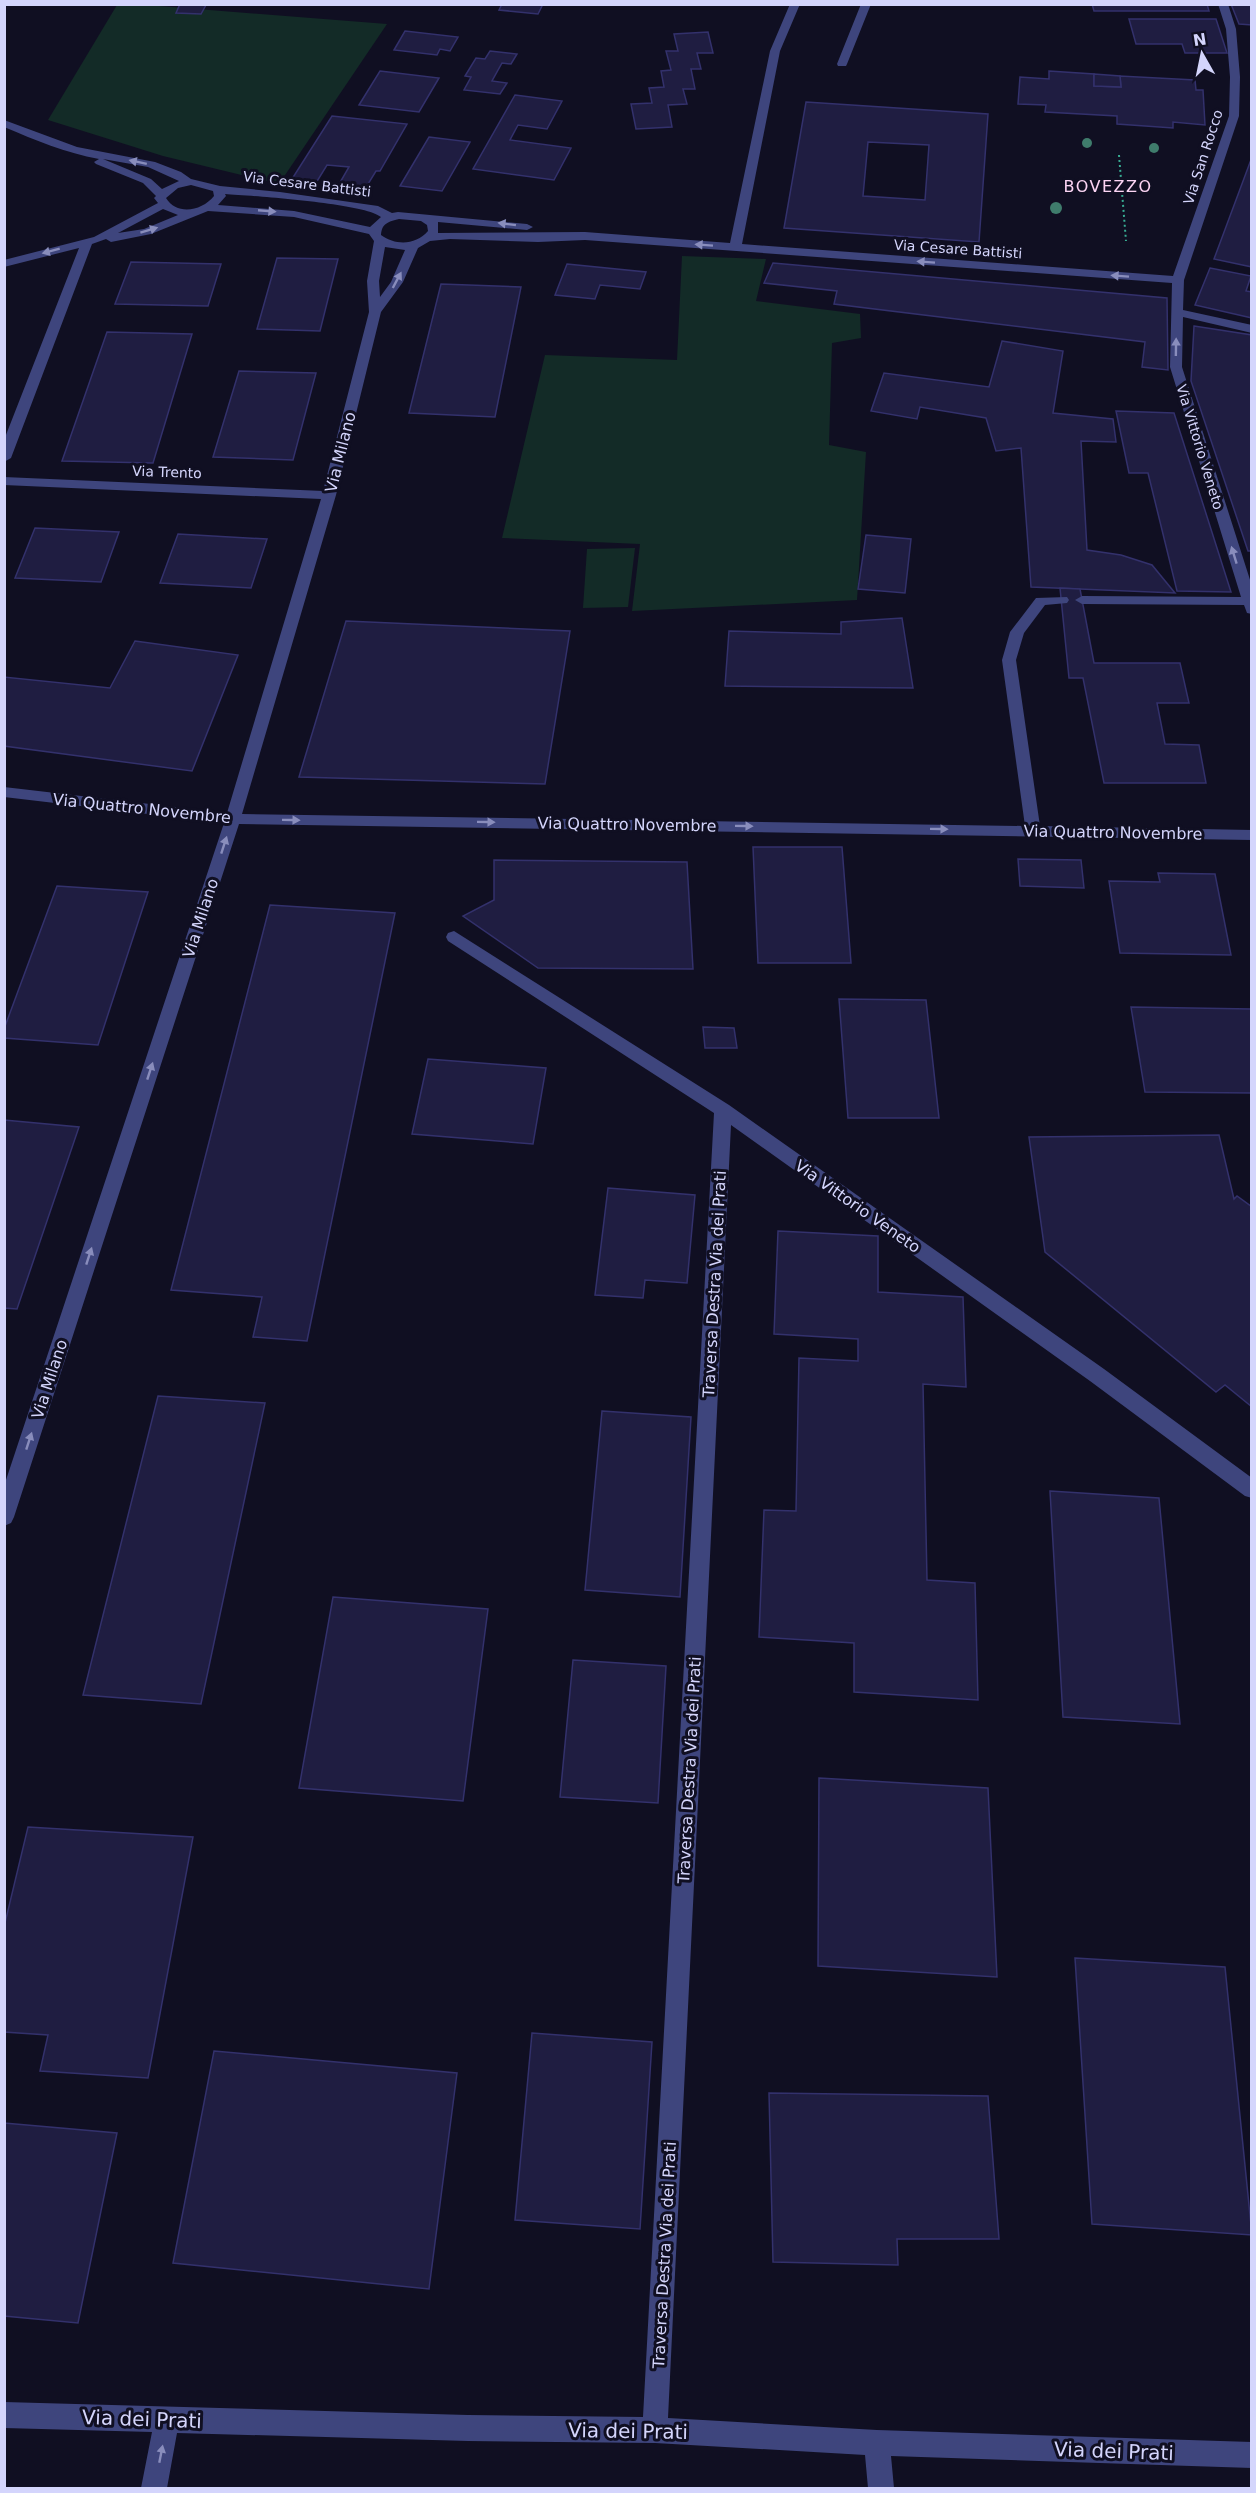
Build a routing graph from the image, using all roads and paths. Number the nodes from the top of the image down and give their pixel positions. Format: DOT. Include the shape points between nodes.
graph roads {
  1 [pos="795,4"];
  2 [pos="866,4"];
  3 [pos="1223,4"];
  4 [pos="842,64"];
  5 [pos="4,123"];
  6 [pos="83,152"];
  7 [pos="1119,155"];
  8 [pos="188,182"];
  9 [pos="218,189"];
  10 [pos="163,200"];
  11 [pos="203,210"];
  12 [pos="389,217"];
  13 [pos="425,218"];
  14 [pos="377,236"];
  15 [pos="585,236"];
  16 [pos="430,238"];
  17 [pos="92,240"];
  18 [pos="413,245"];
  19 [pos="1126,247"];
  20 [pos="735,248"];
  21 [pos="4,264"];
  22 [pos="1178,280"];
  23 [pos="375,312"];
  24 [pos="1177,312"];
  25 [pos="1251,330"];
  26 [pos="4,458"];
  27 [pos="4,481"];
  28 [pos="329,495"];
  29 [pos="1062,600"];
  30 [pos="1082,600"];
  31 [pos="1250,606"];
  32 [pos="4,792"];
  33 [pos="233,819"];
  34 [pos="1033,830"];
  35 [pos="1251,835"];
  36 [pos="454,937"];
  37 [pos="723,1110"];
  38 [pos="12,1468"];
  39 [pos="1251,1490"];
  40 [pos="4,1517"];
  41 [pos="4,2415"];
  42 [pos="167,2420"];
  43 [pos="656,2430"];
  44 [pos="877,2443"];
  45 [pos="1251,2455"];
  46 [pos="154,2488"];
  47 [pos="880,2488"];
  1 -- 20 [label="street" via="775,51"];
  2 -- 4 [label="street"];
  3 -- 22 [label="street, Via San Rocco" via="1231,29 1234,116"];
  5 -- 6 [label="street, Via Cesare Battisti"];
  8 -- 6 [label="street, Via Cesare Battisti, one-way" via="170,171 140,162"];
  6 -- 10 [label="street, Via Cesare Battisti" via="147,181"];
  7 -- 19 [label="path"];
  8 -- 9 [label="street, Via Cesare Battisti" via="206,183"];
  8 -- 10 [label="street" via="164,191"];
  9 -- 11 [label="street, Via Cesare Battisti" via="217,202"];
  9 -- 12 [label="street, Via Cesare Battisti" via="252,190 378,208"];
  10 -- 11 [label="street, Via Cesare Battisti" via="177,212"];
  10 -- 17 [label="street"];
  11 -- 14 [label="street, Via Cesare Battisti, one-way" via="294,214"];
  17 -- 11 [label="street, one-way" via="147,232"];
  12 -- 13 [label="street, Via Cesare Battisti" via="408,214"];
  12 -- 14 [label="street, Via Cesare Battisti" via="381,220"];
  15 -- 13 [label="street, Via Cesare Battisti, one-way"];
  13 -- 16 [label="street" via="433,224"];
  14 -- 18 [label="street, Via Cesare Battisti" via="397,246"];
  14 -- 23 [label="street, Via Milano"];
  15 -- 16 [label="street, Via Cesare Battisti"];
  20 -- 15 [label="street, Via Cesare Battisti, one-way"];
  16 -- 18 [label="street, Via Cesare Battisti"];
  17 -- 21 [label="street, one-way"];
  17 -- 26 [label="street"];
  23 -- 18 [label="street, Via Milano, one-way" via="397,282"];
  22 -- 20 [label="street, Via Cesare Battisti, one-way"];
  22 -- 24 [label="street, Via Vittorio Veneto"];
  23 -- 28 [label="street, Via Milano"];
  24 -- 25 [label="street"];
  31 -- 24 [label="street, Via Vittorio Veneto, one-way" via="1176,367"];
  27 -- 28 [label="street, Via Trento"];
  28 -- 33 [label="street, Via Milano"];
  29 -- 34 [label="street" via="1041,601 1017,632 1009,660"];
  30 -- 31 [label="street"];
  32 -- 33 [label="street, Via Quattro Novembre"];
  33 -- 34 [label="street, Via Quattro Novembre, one-way"];
  38 -- 33 [label="street, Via Milano, one-way"];
  34 -- 35 [label="street, Via Quattro Novembre"];
  36 -- 37 [label="street, Via Vittorio Veneto"];
  37 -- 39 [label="street, Via Vittorio Veneto" via="1097,1375"];
  37 -- 43 [label="street, Traversa Destra Via dei Prati"];
  38 -- 40 [label="street, Via Milano"];
  41 -- 42 [label="street, Via dei Prati"];
  42 -- 43 [label="street, Via dei Prati"];
  46 -- 42 [label="street, one-way"];
  43 -- 44 [label="street, Via dei Prati"];
  44 -- 45 [label="street, Via dei Prati"];
  44 -- 47 [label="street"];
}
